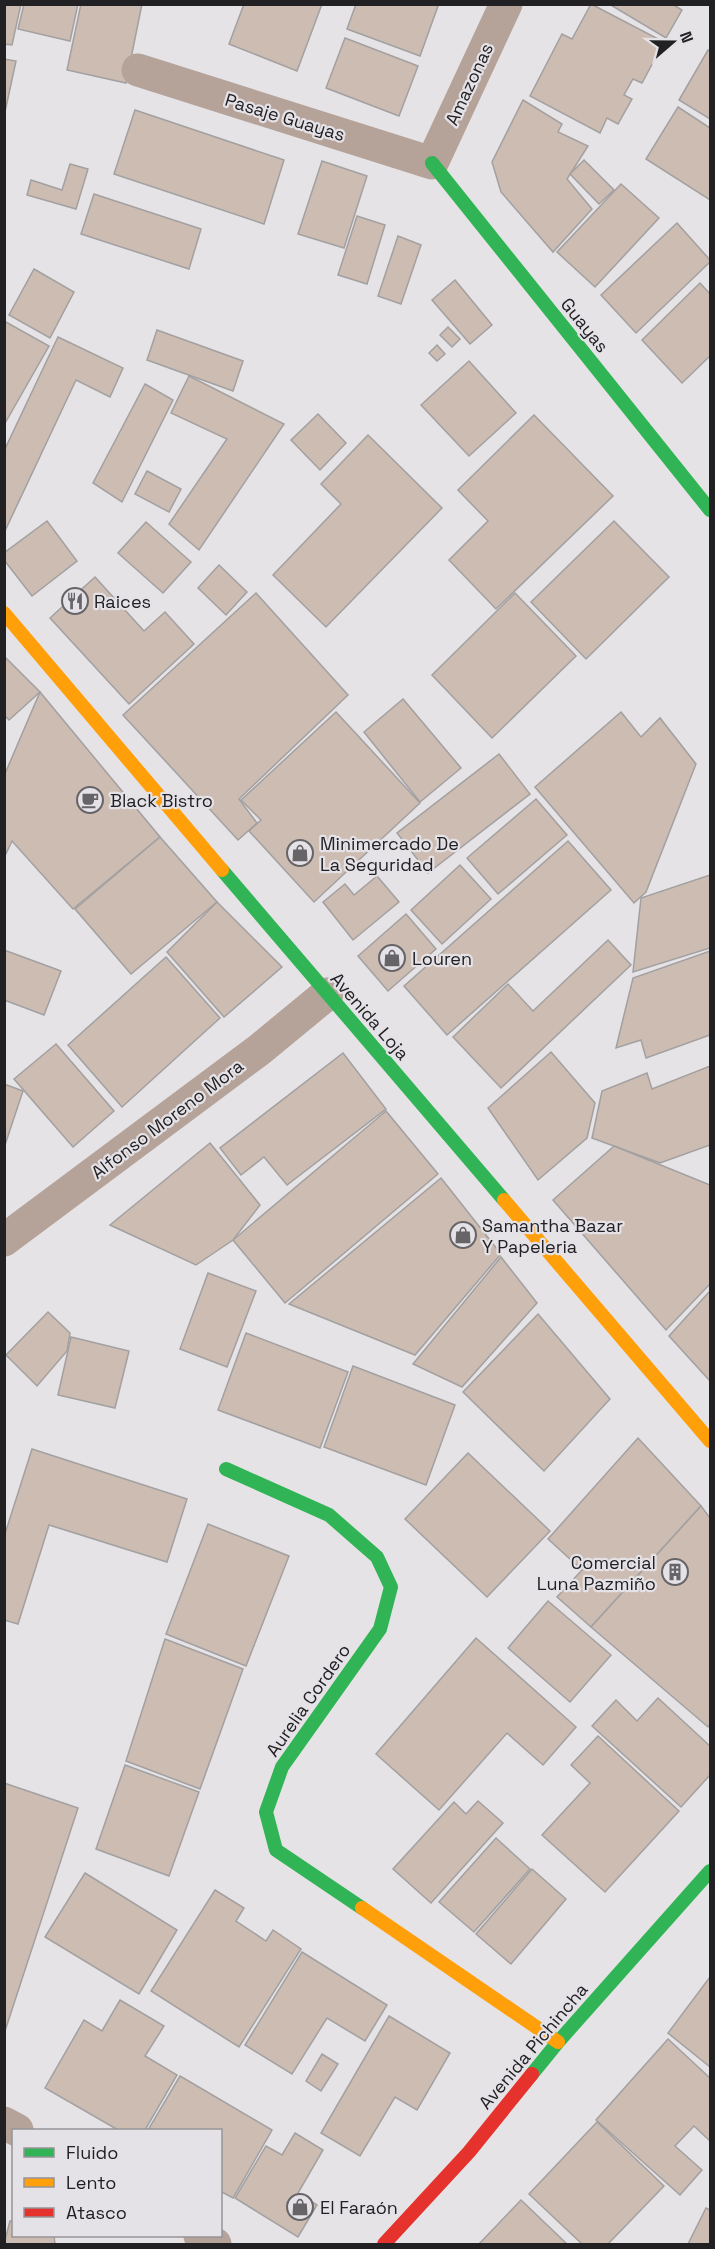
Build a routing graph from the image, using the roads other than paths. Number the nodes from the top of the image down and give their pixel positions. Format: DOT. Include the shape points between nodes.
graph roads {
  1 [pos="506,4"];
  2 [pos="138,70"];
  3 [pos="432,163"];
  4 [pos="711,510"];
  5 [pos="4,613"];
  6 [pos="327,994"];
  7 [pos="4,1240"];
  8 [pos="711,1441"];
  9 [pos="225,1469"];
  10 [pos="711,1871"];
  11 [pos="558,2042"];
  12 [pos="384,2244"];
  1 -- 3 [label="street, Amazonas"];
  2 -- 3 [label="street, Pasaje Guayas"];
  3 -- 4 [label="street, Guayas"];
  5 -- 6 [label="street, Avenida Loja"];
  6 -- 7 [label="street, Alfonso Moreno Mora" via="259,1050"];
  6 -- 8 [label="street, Avenida Loja"];
  9 -- 11 [label="street, Aurelia Cordero" via="329,1515 377,1557 391,1587 380,1629 282,1767 266,1812 276,1851"];
  10 -- 11 [label="street, Avenida Pichincha"];
  11 -- 12 [label="street, Avenida Pichincha" via="469,2152"];
}
